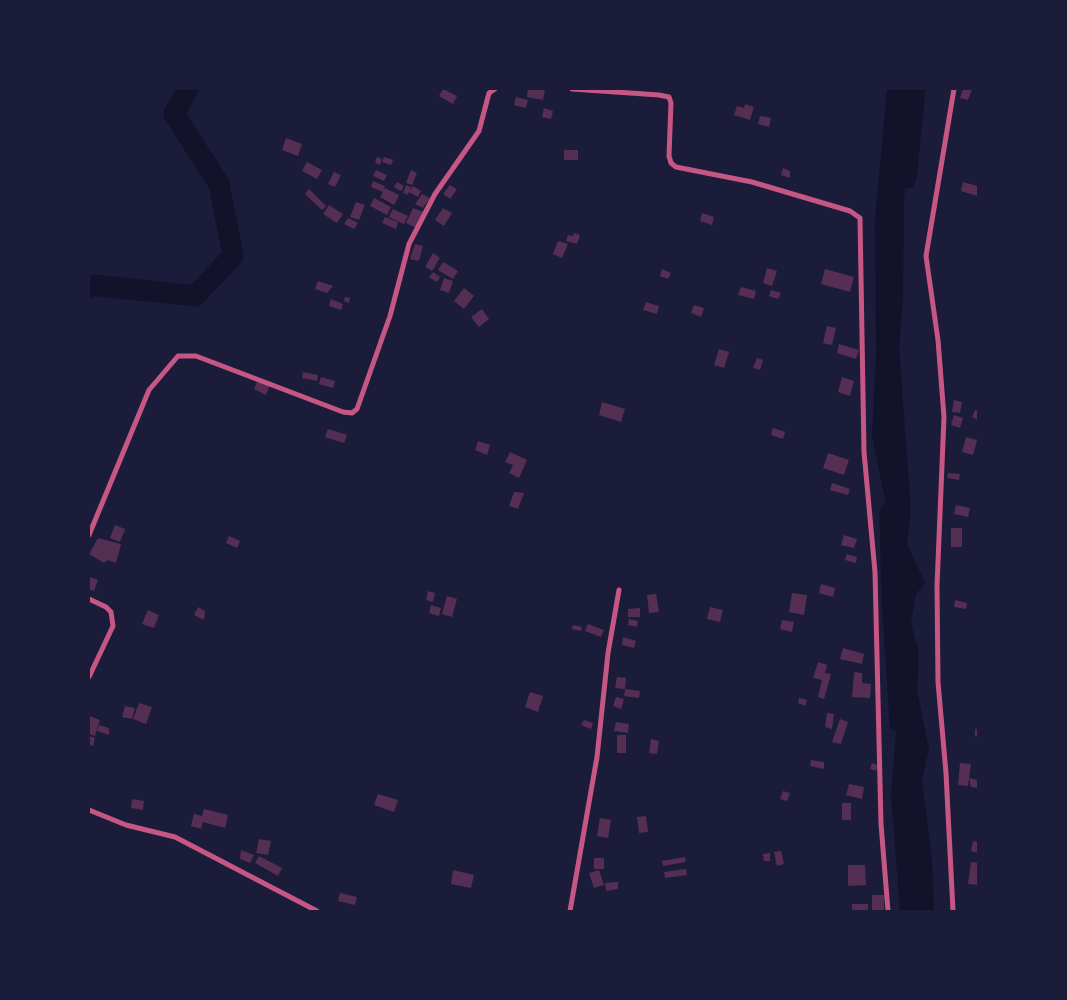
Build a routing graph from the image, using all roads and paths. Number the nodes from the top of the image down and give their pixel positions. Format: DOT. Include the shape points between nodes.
graph roads {
  1 [pos="495,89"];
  2 [pos="572,89"];
  3 [pos="954,89"];
  4 [pos="487,91"];
  5 [pos="89,535"];
  6 [pos="619,590"];
  7 [pos="89,599"];
  8 [pos="89,677"];
  9 [pos="89,810"];
  10 [pos="317,911"];
  11 [pos="570,911"];
  12 [pos="888,911"];
  13 [pos="953,911"];
  1 -- 4 [label="street"];
  2 -- 12 [label="street" via="669,97 669,156 676,167 752,182 850,211 860,218 864,452 875,572 881,824"];
  3 -- 13 [label="street" via="926,256 938,340 944,417 937,586 938,682"];
  4 -- 5 [label="street" via="479,131 436,194 409,244 390,316 357,409 352,413 344,412 196,356 178,356 149,390"];
  6 -- 11 [label="street" via="608,653 597,757"];
  7 -- 8 [label="street" via="111,612 113,626"];
  9 -- 10 [label="street" via="126,825 175,837"];
}
